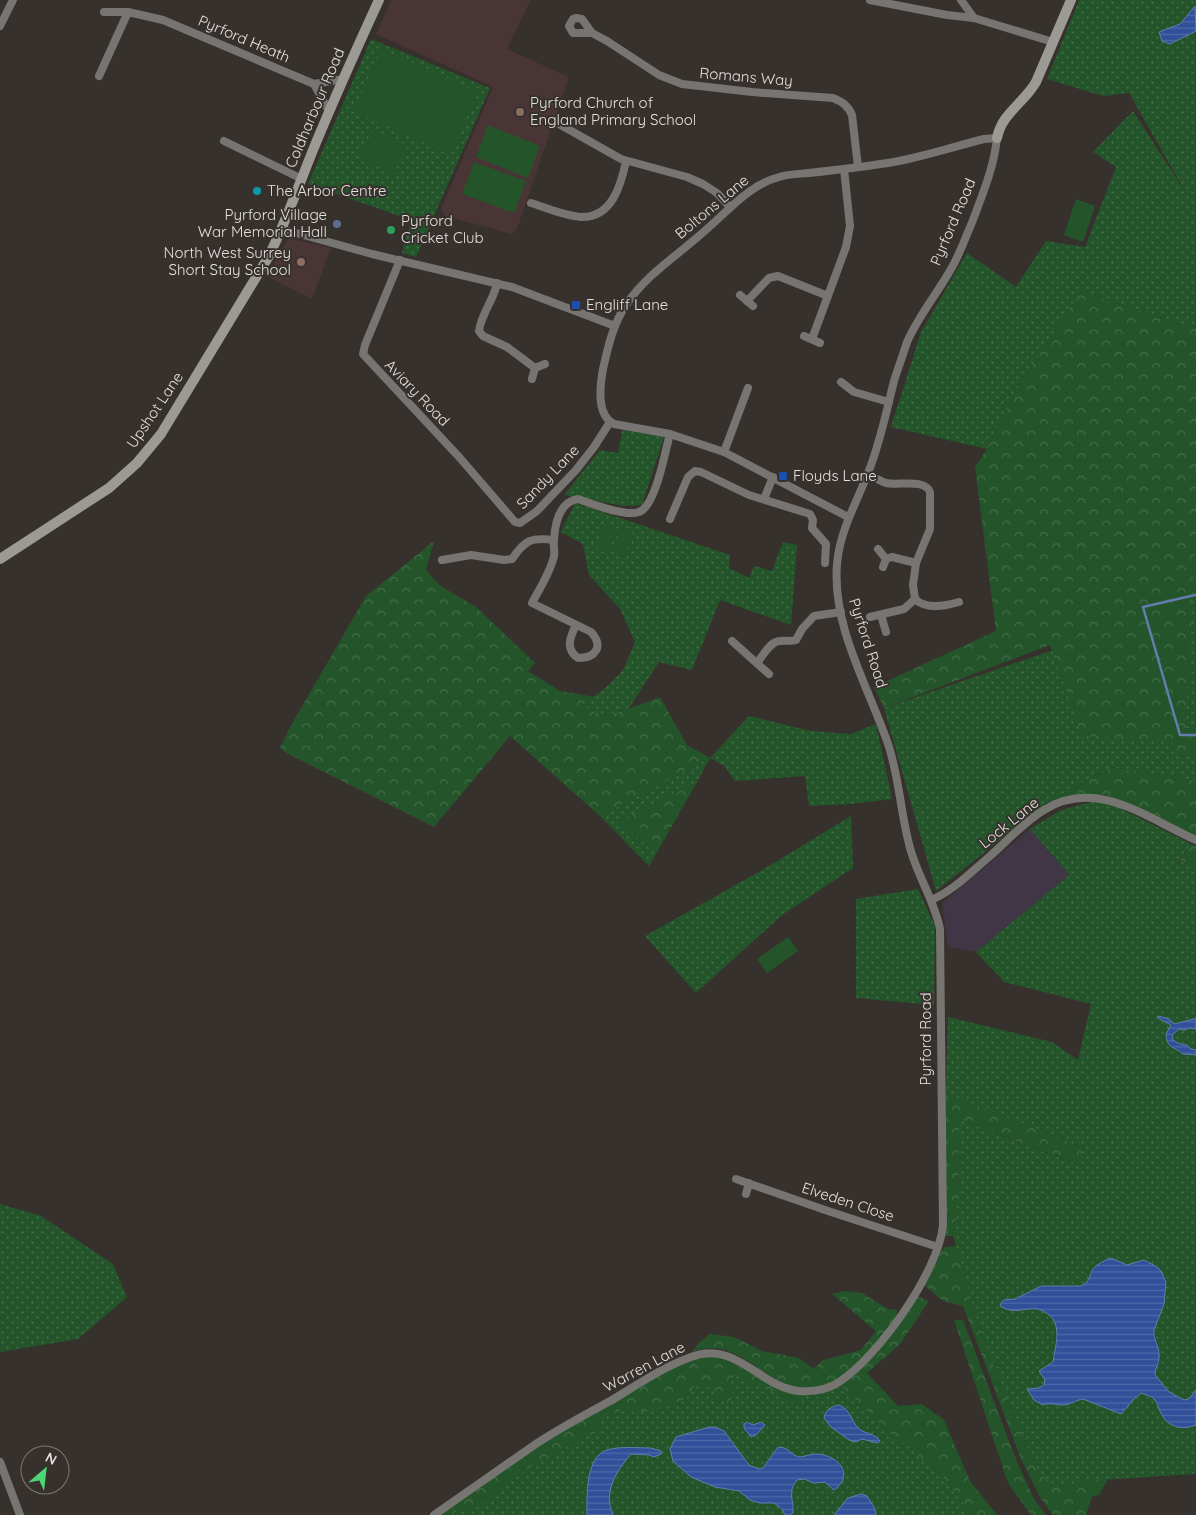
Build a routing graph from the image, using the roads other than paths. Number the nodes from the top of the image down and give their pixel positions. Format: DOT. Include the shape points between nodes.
graph roads {
  1 [pos="14,0"];
  2 [pos="379,0"];
  3 [pos="870,0"];
  4 [pos="961,0"];
  5 [pos="1071,0"];
  6 [pos="104,12"];
  7 [pos="128,12"];
  8 [pos="974,18"];
  9 [pos="0,26"];
  10 [pos="592,33"];
  11 [pos="1053,42"];
  12 [pos="99,76"];
  13 [pos="343,79"];
  14 [pos="314,84"];
  15 [pos="330,111"];
  16 [pos="565,124"];
  17 [pos="997,138"];
  18 [pos="224,141"];
  19 [pos="626,161"];
  20 [pos="858,167"];
  21 [pos="844,169"];
  22 [pos="302,179"];
  23 [pos="531,203"];
  24 [pos="730,207"];
  25 [pos="282,229"];
  26 [pos="400,260"];
  27 [pos="497,283"];
  28 [pos="740,295"];
  29 [pos="828,296"];
  30 [pos="615,326"];
  31 [pos="804,336"];
  32 [pos="812,339"];
  33 [pos="820,343"];
  34 [pos="546,364"];
  35 [pos="535,368"];
  36 [pos="532,379"];
  37 [pos="841,382"];
  38 [pos="748,388"];
  39 [pos="889,402"];
  40 [pos="610,422"];
  41 [pos="670,434"];
  42 [pos="724,452"];
  43 [pos="868,474"];
  44 [pos="773,477"];
  45 [pos="764,500"];
  46 [pos="848,517"];
  47 [pos="670,519"];
  48 [pos="520,523"];
  49 [pos="554,540"];
  50 [pos="878,549"];
  51 [pos="0,559"];
  52 [pos="886,559"];
  53 [pos="442,560"];
  54 [pos="825,563"];
  55 [pos="916,563"];
  56 [pos="882,567"];
  57 [pos="915,599"];
  58 [pos="954,606"];
  59 [pos="841,612"];
  60 [pos="881,616"];
  61 [pos="870,617"];
  62 [pos="576,626"];
  63 [pos="886,632"];
  64 [pos="732,641"];
  65 [pos="757,663"];
  66 [pos="769,674"];
  67 [pos="1196,840"];
  68 [pos="931,900"];
  69 [pos="736,1179"];
  70 [pos="749,1183"];
  71 [pos="746,1194"];
  72 [pos="938,1247"];
  73 [pos="0,1462"];
  74 [pos="20,1515"];
  75 [pos="434,1515"];
  1 -- 9 [label="street"];
  2 -- 13 [label="main road, Coldharbour Road"];
  3 -- 8 [label="street"];
  4 -- 8 [label="street"];
  5 -- 11 [label="main road, Pyrford Road"];
  6 -- 7 [label="street, Pyrford Heath"];
  7 -- 12 [label="street"];
  7 -- 14 [label="street, Pyrford Heath" via="163,20"];
  8 -- 11 [label="street"];
  10 -- 20 [label="street, Romans Way" via="659,75 682,84 840,101 852,115"];
  11 -- 17 [label="main road, Pyrford Road" via="1032,89 1007,115"];
  13 -- 14 [label="street"];
  13 -- 15 [label="main road, Coldharbour Road"];
  14 -- 15 [label="street"];
  15 -- 22 [label="main road, Coldharbour Road"];
  16 -- 19 [label="street"];
  17 -- 20 [label="street, Boltons Lane"];
  17 -- 39 [label="street, Pyrford Road" via="990,173 966,238 951,269 914,326"];
  18 -- 22 [label="street"];
  19 -- 23 [label="street" via="619,191 613,200 591,216 581,217 541,202"];
  19 -- 24 [label="street" via="703,184"];
  20 -- 21 [label="street, Boltons Lane"];
  21 -- 24 [label="street, Boltons Lane" via="779,177 750,191"];
  21 -- 29 [label="street" via="850,226"];
  22 -- 25 [label="main road, Coldharbour Road"];
  24 -- 30 [label="street, Boltons Lane" via="638,288"];
  25 -- 26 [label="street"];
  25 -- 51 [label="main road, Upshot Lane" via="255,281 150,448 116,482"];
  26 -- 27 [label="street"];
  26 -- 48 [label="street, Aviary Road" via="362,354 460,458 505,512"];
  27 -- 30 [label="street"];
  27 -- 35 [label="street" via="479,331"];
  28 -- 29 [label="street" via="750,304 769,278 778,276"];
  29 -- 32 [label="street"];
  30 -- 40 [label="street, Boltons Lane" via="600,386 602,409"];
  31 -- 32 [label="street"];
  32 -- 33 [label="street"];
  34 -- 35 [label="street"];
  35 -- 36 [label="street"];
  37 -- 39 [label="street" via="854,392"];
  38 -- 42 [label="street"];
  39 -- 43 [label="street, Pyrford Road"];
  40 -- 41 [label="street"];
  40 -- 48 [label="street, Sandy Lane" via="576,470 537,511"];
  41 -- 42 [label="street"];
  41 -- 49 [label="street" via="652,498 646,508 638,513 626,513 578,499 570,501 563,506 558,517"];
  42 -- 44 [label="street"];
  43 -- 46 [label="street, Pyrford Road"];
  43 -- 55 [label="street" via="886,483 924,485 928,488 930,529"];
  44 -- 45 [label="street"];
  44 -- 46 [label="street"];
  45 -- 47 [label="street" via="695,471 688,477"];
  45 -- 54 [label="street" via="811,516 812,528 826,544"];
  46 -- 59 [label="street, Pyrford Road" via="837,563 836,584"];
  49 -- 53 [label="street" via="539,538 522,544 512,559 471,555"];
  49 -- 62 [label="street" via="554,556 532,603"];
  50 -- 52 [label="street"];
  52 -- 55 [label="street" via="892,557"];
  52 -- 56 [label="street"];
  55 -- 57 [label="street"];
  57 -- 58 [label="street" via="932,606"];
  57 -- 60 [label="street" via="904,609"];
  59 -- 65 [label="street" via="814,616 796,640 773,643"];
  59 -- 68 [label="street, Pyrford Road" via="887,741 911,852"];
  60 -- 61 [label="street"];
  60 -- 63 [label="street"];
  62 -- 62 [label="street" via="570,637 572,654 578,658 590,656 596,651 597,638"];
  64 -- 65 [label="street"];
  65 -- 66 [label="street"];
  67 -- 68 [label="street, Lock Lane" via="1110,800 1074,799 1044,810 950,890"];
  68 -- 72 [label="street, Pyrford Road" via="940,936 943,1225"];
  69 -- 70 [label="street, Elveden Close"];
  70 -- 71 [label="street"];
  70 -- 72 [label="street, Elveden Close"];
  72 -- 75 [label="street, Warren Lane" via="893,1328 839,1382 819,1390 798,1391 777,1384 729,1356 714,1353 693,1356 643,1381 532,1447"];
  73 -- 74 [label="street"];
}
